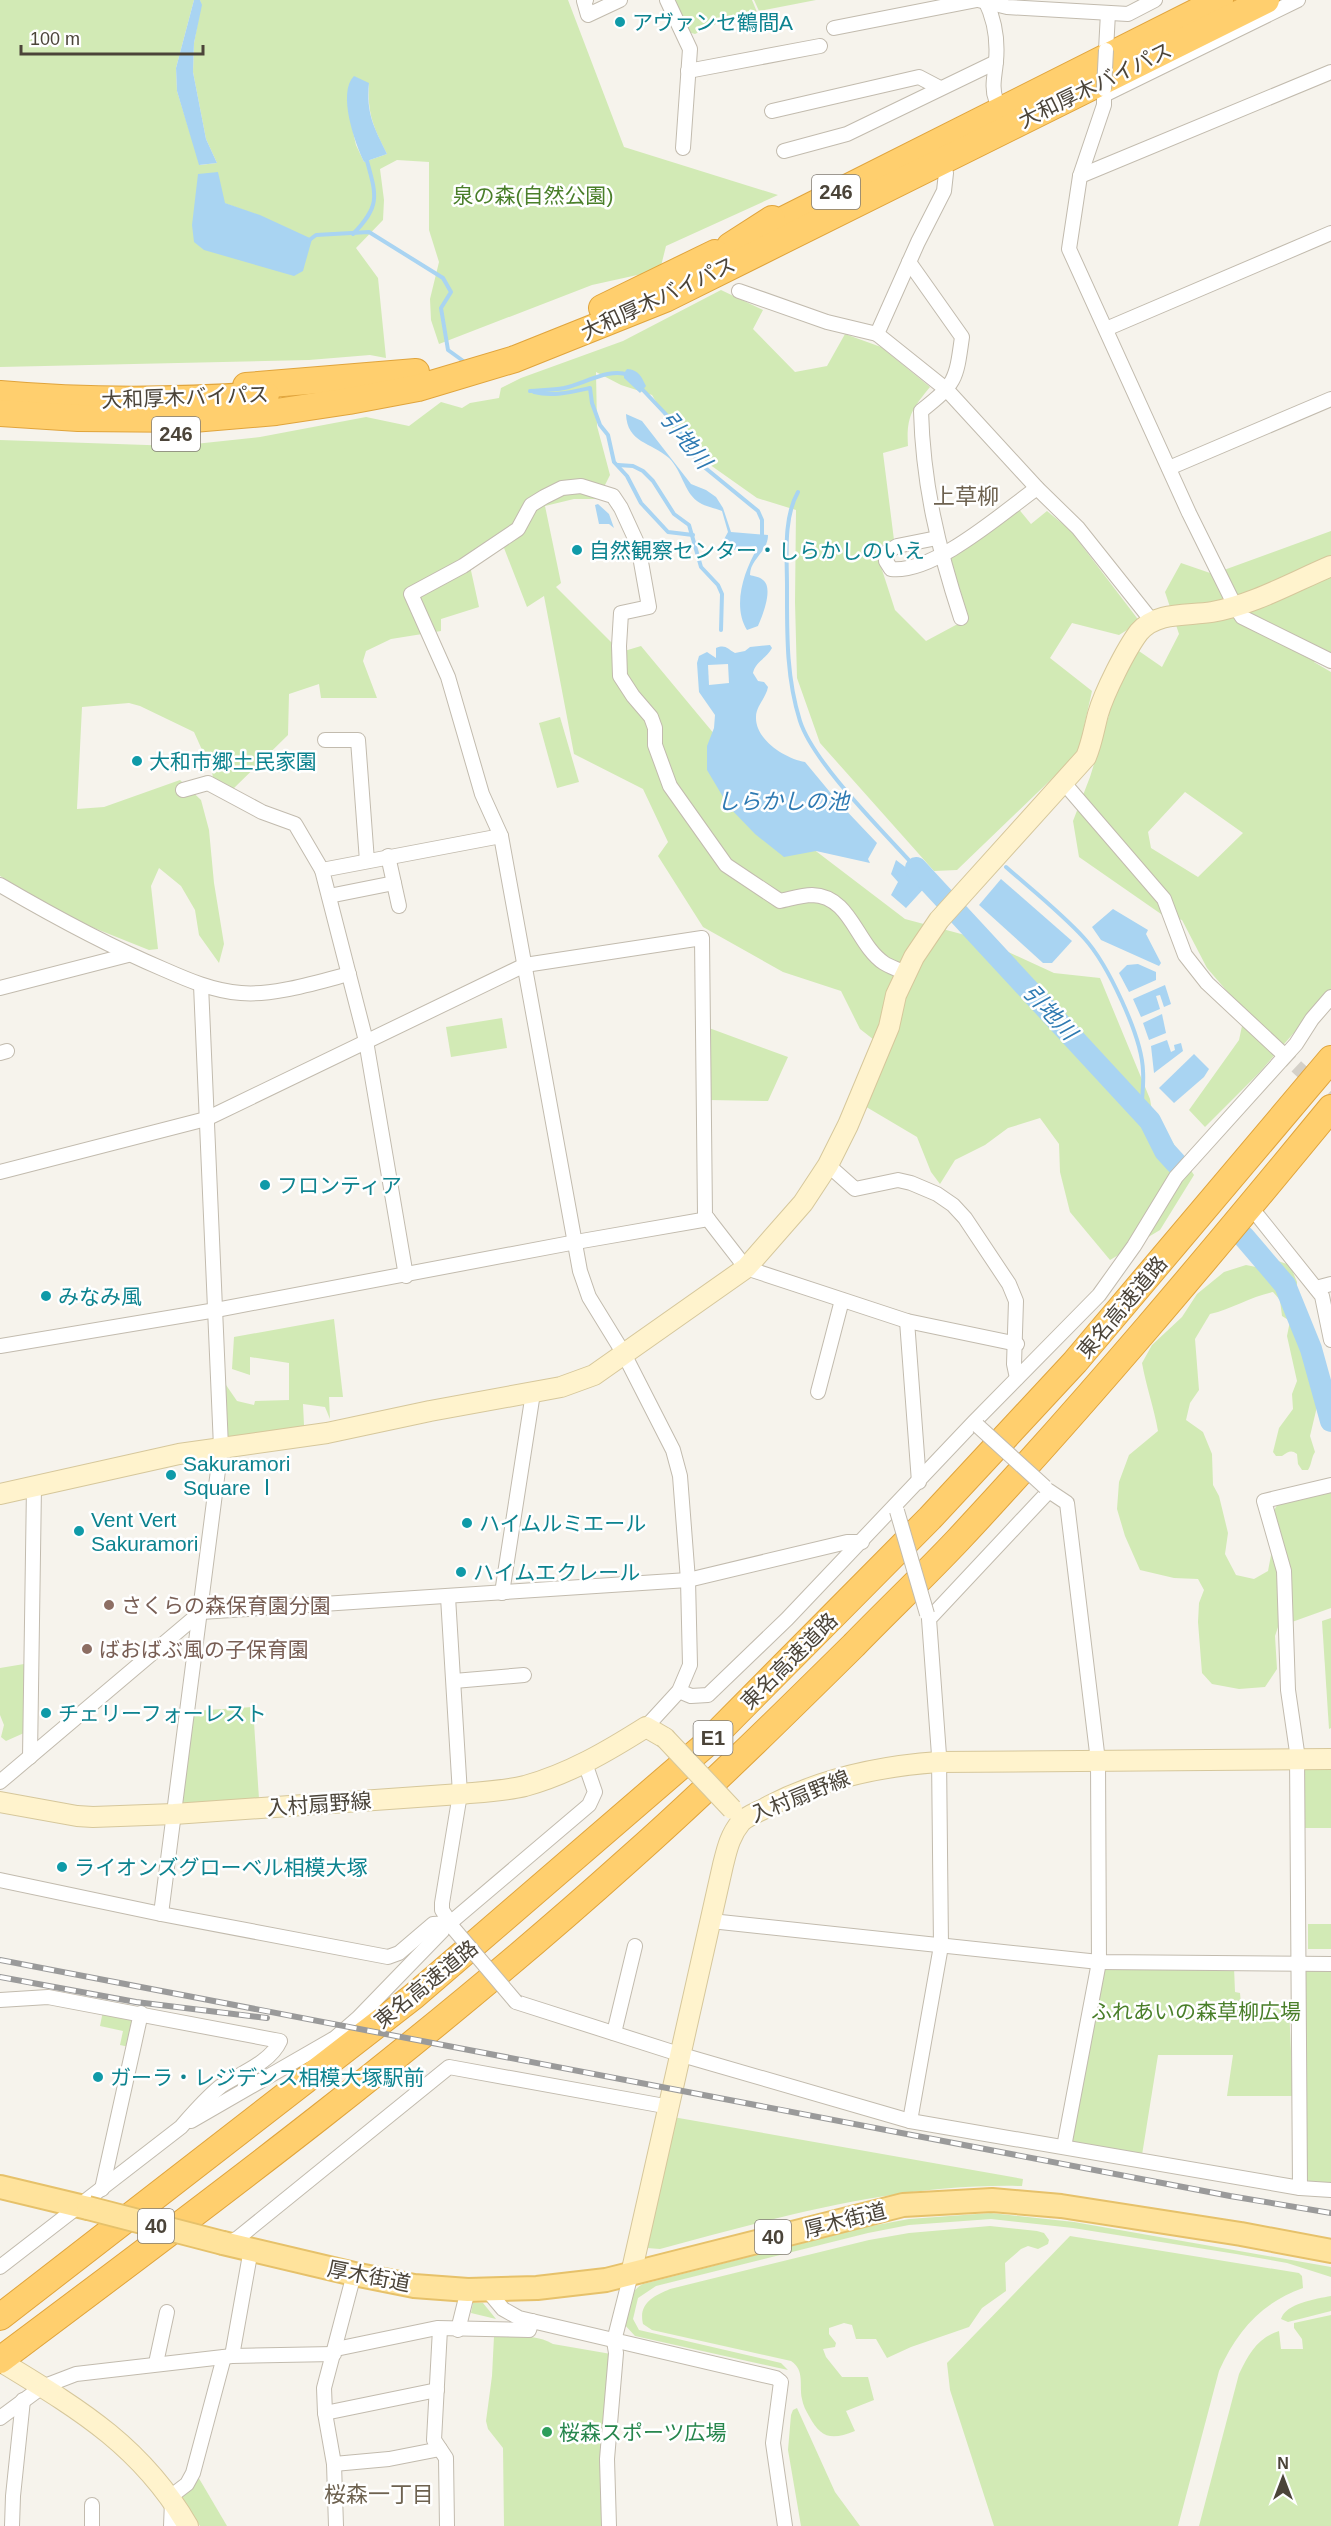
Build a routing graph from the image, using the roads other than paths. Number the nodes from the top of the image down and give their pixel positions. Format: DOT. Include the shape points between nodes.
graph roads {
  1 [pos="586,0"];
  2 [pos="620,0"];
  3 [pos="667,0"];
  4 [pos="982,0"];
  5 [pos="1155,0"];
  6 [pos="1196,0"];
  7 [pos="1220,0"];
  8 [pos="1266,0"];
  9 [pos="1298,0"];
  10 [pos="1139,4"];
  11 [pos="1108,13"];
  12 [pos="834,28"];
  13 [pos="820,46"];
  14 [pos="1106,47"];
  15 [pos="996,62"];
  16 [pos="688,71"];
  17 [pos="1331,72"];
  18 [pos="940,88"];
  19 [pos="1104,92"];
  20 [pos="996,100"];
  21 [pos="772,111"];
  22 [pos="683,148"];
  23 [pos="784,151"];
  24 [pos="946,173"];
  25 [pos="1080,176"];
  26 [pos="1331,233"];
  27 [pos="730,246"];
  28 [pos="909,262"];
  29 [pos="684,288"];
  30 [pos="739,291"];
  31 [pos="606,314"];
  32 [pos="1106,329"];
  33 [pos="877,334"];
  34 [pos="0,382"];
  35 [pos="947,390"];
  36 [pos="0,394"];
  37 [pos="346,394"];
  38 [pos="1331,399"];
  39 [pos="123,409"];
  40 [pos="0,413"];
  41 [pos="0,427"];
  42 [pos="1169,468"];
  43 [pos="1037,488"];
  44 [pos="937,538"];
  45 [pos="941,557"];
  46 [pos="1331,566"];
  47 [pos="1235,606"];
  48 [pos="961,618"];
  49 [pos="1152,621"];
  50 [pos="1331,662"];
  51 [pos="325,740"];
  52 [pos="1064,783"];
  53 [pos="183,790"];
  54 [pos="501,836"];
  55 [pos="388,856"];
  56 [pos="367,861"];
  57 [pos="322,870"];
  58 [pos="394,883"];
  59 [pos="0,885"];
  60 [pos="329,896"];
  61 [pos="399,906"];
  62 [pos="128,955"];
  63 [pos="525,965"];
  64 [pos="905,973"];
  65 [pos="349,974"];
  66 [pos="201,985"];
  67 [pos="0,988"];
  68 [pos="1331,997"];
  69 [pos="366,1041"];
  70 [pos="1281,1052"];
  71 [pos="1331,1059"];
  72 [pos="1331,1108"];
  73 [pos="206,1119"];
  74 [pos="828,1165"];
  75 [pos="0,1172"];
  76 [pos="1258,1216"];
  77 [pos="708,1219"];
  78 [pos="576,1242"];
  79 [pos="746,1268"];
  80 [pos="406,1276"];
  81 [pos="1331,1284"];
  82 [pos="1316,1288"];
  83 [pos="842,1300"];
  84 [pos="216,1310"];
  85 [pos="907,1321"];
  86 [pos="1331,1340"];
  87 [pos="1017,1344"];
  88 [pos="0,1346"];
  89 [pos="624,1354"];
  90 [pos="1017,1378"];
  91 [pos="818,1392"];
  92 [pos="533,1393"];
  93 [pos="976,1424"];
  94 [pos="221,1447"];
  95 [pos="919,1482"];
  96 [pos="1331,1485"];
  97 [pos="34,1486"];
  98 [pos="1047,1489"];
  99 [pos="0,1494"];
  100 [pos="896,1508"];
  101 [pos="862,1542"];
  102 [pos="688,1580"];
  103 [pos="502,1593"];
  104 [pos="448,1598"];
  105 [pos="201,1612"];
  106 [pos="928,1617"];
  107 [pos="524,1675"];
  108 [pos="454,1681"];
  109 [pos="680,1691"];
  110 [pos="646,1727"];
  111 [pos="30,1757"];
  112 [pos="1295,1759"];
  113 [pos="1331,1759"];
  114 [pos="1098,1761"];
  115 [pos="939,1762"];
  116 [pos="585,1763"];
  117 [pos="0,1782"];
  118 [pos="460,1794"];
  119 [pos="0,1802"];
  120 [pos="174,1814"];
  121 [pos="737,1815"];
  122 [pos="0,1880"];
  123 [pos="161,1914"];
  124 [pos="711,1921"];
  125 [pos="452,1926"];
  126 [pos="634,1946"];
  127 [pos="942,1946"];
  128 [pos="1100,1962"];
  129 [pos="1297,1964"];
  130 [pos="1331,1964"];
  131 [pos="0,2000"];
  132 [pos="141,2013"];
  133 [pos="614,2033"];
  134 [pos="682,2055"];
  135 [pos="670,2107"];
  136 [pos="910,2121"];
  137 [pos="181,2127"];
  138 [pos="1064,2147"];
  139 [pos="0,2187"];
  140 [pos="1300,2188"];
  141 [pos="102,2189"];
  142 [pos="1331,2190"];
  143 [pos="83,2207"];
  144 [pos="225,2244"];
  145 [pos="251,2249"];
  146 [pos="1331,2251"];
  147 [pos="0,2267"];
  148 [pos="354,2274"];
  149 [pos="631,2274"];
  150 [pos="478,2290"];
  151 [pos="167,2312"];
  152 [pos="0,2317"];
  153 [pos="532,2321"];
  154 [pos="440,2329"];
  155 [pos="458,2330"];
  156 [pos="614,2341"];
  157 [pos="335,2351"];
  158 [pos="228,2357"];
  159 [pos="0,2360"];
  160 [pos="156,2363"];
  161 [pos="36,2383"];
  162 [pos="437,2390"];
  163 [pos="23,2400"];
  164 [pos="325,2413"];
  165 [pos="0,2418"];
  166 [pos="440,2449"];
  167 [pos="334,2464"];
  168 [pos="171,2498"];
  169 [pos="92,2505"];
  170 [pos="12,2526"];
  171 [pos="92,2526"];
  172 [pos="171,2526"];
  173 [pos="188,2526"];
  174 [pos="336,2526"];
  175 [pos="447,2526"];
  176 [pos="609,2526"];
  177 [pos="785,2526"];
  1 -- 2 [label="street" via="588,15"];
  3 -- 16 [label="street" via="688,43"];
  4 -- 11 [label="street" via="1007,7"];
  4 -- 12 [label="street"];
  4 -- 15 [label="street" via="994,20"];
  5 -- 10 [label="street"];
  6 -- 14 [label="street"];
  7 -- 27 [label="highway, 大和厚木バイパス / 246"];
  8 -- 29 [label="highway, 大和厚木バイパス / 246"];
  9 -- 19 [label="street"];
  10 -- 11 [label="street" via="1128,14"];
  11 -- 14 [label="street"];
  13 -- 16 [label="street"];
  14 -- 19 [label="street, bridge"];
  14 -- 20 [label="highway, 246"];
  15 -- 18 [label="street"];
  15 -- 20 [label="street"];
  16 -- 22 [label="street"];
  17 -- 25 [label="street"];
  18 -- 21 [label="street" via="919,77"];
  18 -- 23 [label="street" via="847,134"];
  19 -- 24 [label="highway, 246"];
  19 -- 25 [label="street" via="1104,105"];
  20 -- 27 [label="highway, 246" via="800,200"];
  24 -- 28 [label="street" via="944,191"];
  24 -- 29 [label="highway, 246" via="785,250"];
  25 -- 32 [label="street" via="1069,249"];
  26 -- 32 [label="street"];
  27 -- 31 [label="highway, 大和厚木バイパス / 246"];
  28 -- 33 [label="street"];
  28 -- 35 [label="street" via="962,337 957,372"];
  29 -- 31 [label="highway, 大和厚木バイパス / 246" via="665,299"];
  30 -- 33 [label="street" via="827,322"];
  31 -- 37 [label="highway, 大和厚木バイパス / 246" via="515,359"];
  32 -- 42 [label="street"];
  33 -- 35 [label="street"];
  34 -- 37 [label="highway, 246" via="133,389 232,386"];
  35 -- 43 [label="street"];
  35 -- 44 [label="street" via="921,411 922,452"];
  36 -- 39 [label="highway, 大和厚木バイパス / 246"];
  37 -- 39 [label="highway, 大和厚木バイパス / 246" via="190,400"];
  37 -- 41 [label="highway, 246" via="281,423 222,432 110,434"];
  38 -- 42 [label="street"];
  39 -- 40 [label="highway, 大和厚木バイパス / 246"];
  42 -- 47 [label="street"];
  43 -- 45 [label="street"];
  43 -- 49 [label="street" via="1078,528"];
  44 -- 45 [label="street"];
  44 -- 45 [label="street" via="897,546 887,552 886,561 891,569 903,570"];
  45 -- 48 [label="street"];
  46 -- 47 [label="street"];
  47 -- 49 [label="street"];
  47 -- 50 [label="street" via="1242,616"];
  49 -- 52 [label="street" via="1139,633 1108,690 1086,757"];
  51 -- 56 [label="street" via="358,740"];
  52 -- 64 [label="street" via="944,914"];
  52 -- 70 [label="street" via="1164,899 1185,955 1207,983"];
  53 -- 57 [label="street" via="208,783 262,812 295,824"];
  54 -- 55 [label="street"];
  54 -- 63 [label="street"];
  54 -- 64 [label="street" via="482,794 448,677 411,594 464,566 518,529 531,505 561,488 581,486 613,496 638,545 649,607 621,612 620,676 656,728 655,745 670,786 726,865 780,901 822,896 840,906 879,958"];
  55 -- 56 [label="street"];
  55 -- 58 [label="street"];
  56 -- 57 [label="street"];
  57 -- 60 [label="street"];
  58 -- 60 [label="street"];
  58 -- 61 [label="street"];
  59 -- 62 [label="street"];
  60 -- 65 [label="street"];
  62 -- 66 [label="street"];
  62 -- 67 [label="street"];
  63 -- 69 [label="street"];
  63 -- 77 [label="street" via="702,938"];
  63 -- 78 [label="street"];
  64 -- 74 [label="street" via="889,1027"];
  65 -- 66 [label="street" via="242,994"];
  65 -- 69 [label="street"];
  66 -- 73 [label="street"];
  68 -- 90 [label="street" via="1296,1044 1176,1177 1099,1294"];
  69 -- 73 [label="street"];
  69 -- 80 [label="street"];
  71 -- 152 [label="highway, 東名高速道路 / E1" via="1075,1362 930,1518 704,1746 414,1996"];
  72 -- 159 [label="highway, 東名高速道路 / E1" via="1189,1280 956,1543 729,1767 627,1862 436,2026"];
  73 -- 75 [label="street"];
  73 -- 84 [label="street"];
  74 -- 79 [label="street" via="803,1203"];
  74 -- 87 [label="street" via="855,1189 898,1180 937,1194 953,1205 1013,1292"];
  76 -- 82 [label="street"];
  77 -- 78 [label="street"];
  77 -- 79 [label="street"];
  78 -- 80 [label="street"];
  78 -- 89 [label="street" via="584,1285"];
  79 -- 83 [label="street"];
  79 -- 89 [label="street"];
  80 -- 84 [label="street"];
  81 -- 82 [label="street"];
  82 -- 86 [label="street" via="1322,1296"];
  83 -- 85 [label="street"];
  83 -- 91 [label="street"];
  84 -- 88 [label="street"];
  84 -- 94 [label="street"];
  85 -- 87 [label="street"];
  85 -- 95 [label="street"];
  87 -- 90 [label="street"];
  89 -- 92 [label="street" via="594,1375"];
  89 -- 102 [label="street" via="673,1450 680,1476"];
  90 -- 93 [label="street"];
  92 -- 94 [label="street" via="327,1433"];
  92 -- 103 [label="street"];
  93 -- 95 [label="street"];
  93 -- 98 [label="street, bridge"];
  94 -- 97 [label="street"];
  94 -- 105 [label="street"];
  95 -- 100 [label="street"];
  96 -- 112 [label="street" via="1264,1501 1284,1571"];
  97 -- 99 [label="street"];
  97 -- 111 [label="street"];
  98 -- 106 [label="street"];
  98 -- 114 [label="street" via="1066,1503"];
  100 -- 101 [label="street"];
  100 -- 106 [label="street, bridge"];
  101 -- 102 [label="street" via="847,1542"];
  101 -- 109 [label="street" via="708,1695 691,1696"];
  102 -- 103 [label="street"];
  102 -- 109 [label="street" via="691,1652"];
  103 -- 104 [label="street"];
  104 -- 105 [label="street"];
  104 -- 108 [label="street"];
  105 -- 111 [label="street"];
  105 -- 120 [label="street"];
  106 -- 115 [label="street"];
  107 -- 108 [label="street"];
  108 -- 118 [label="street"];
  109 -- 110 [label="street"];
  110 -- 116 [label="street, 入村扇野線"];
  110 -- 121 [label="street, 入村扇野線, bridge" via="665,1738"];
  111 -- 117 [label="street"];
  112 -- 113 [label="street, 入村扇野線"];
  112 -- 114 [label="street, 入村扇野線"];
  112 -- 129 [label="street"];
  114 -- 115 [label="street, 入村扇野線"];
  114 -- 128 [label="street"];
  115 -- 121 [label="street, 入村扇野線" via="894,1765 842,1776"];
  115 -- 127 [label="street"];
  116 -- 118 [label="street, 入村扇野線" via="525,1786"];
  116 -- 125 [label="street" via="596,1792 589,1805"];
  118 -- 120 [label="street, 入村扇野線"];
  118 -- 125 [label="street" via="442,1903"];
  119 -- 120 [label="street, 入村扇野線" via="77,1816"];
  120 -- 123 [label="street"];
  121 -- 124 [label="street"];
  122 -- 123 [label="street"];
  123 -- 125 [label="street" via="388,1957 399,1953 433,1924"];
  124 -- 127 [label="street"];
  124 -- 134 [label="street"];
  125 -- 133 [label="street, bridge" via="516,2002"];
  125 -- 137 [label="street" via="335,2038"];
  126 -- 133 [label="street" via="637,1966"];
  127 -- 128 [label="street"];
  127 -- 136 [label="street"];
  128 -- 129 [label="street"];
  128 -- 138 [label="street"];
  129 -- 130 [label="street"];
  129 -- 140 [label="street"];
  131 -- 132 [label="street" via="48,1997"];
  132 -- 137 [label="street" via="280,2041 275,2052 220,2087"];
  132 -- 141 [label="street"];
  133 -- 134 [label="street"];
  134 -- 135 [label="street"];
  134 -- 136 [label="street"];
  135 -- 144 [label="street" via="449,2067 238,2238"];
  135 -- 149 [label="street"];
  136 -- 138 [label="street"];
  137 -- 141 [label="street"];
  138 -- 140 [label="street"];
  139 -- 143 [label="main road, 40"];
  140 -- 142 [label="street"];
  141 -- 143 [label="street"];
  143 -- 144 [label="main road, 40, bridge"];
  143 -- 147 [label="street"];
  144 -- 145 [label="main road, 厚木街道 / 40"];
  145 -- 148 [label="main road, 厚木街道 / 40"];
  145 -- 158 [label="street"];
  146 -- 149 [label="main road, 厚木街道 / 40" via="1072,2208 992,2200 903,2205"];
  148 -- 150 [label="main road, 厚木街道 / 40" via="414,2286"];
  148 -- 157 [label="street"];
  149 -- 150 [label="main road, 厚木街道 / 40" via="567,2286"];
  149 -- 156 [label="street"];
  150 -- 153 [label="street" via="503,2309"];
  150 -- 155 [label="street"];
  151 -- 160 [label="street"];
  153 -- 155 [label="street" via="529,2330"];
  153 -- 156 [label="street"];
  154 -- 155 [label="street"];
  154 -- 157 [label="street"];
  154 -- 162 [label="street"];
  156 -- 176 [label="street" via="606,2478"];
  156 -- 177 [label="street" via="781,2382 773,2443"];
  157 -- 158 [label="street"];
  157 -- 164 [label="street" via="324,2388"];
  158 -- 160 [label="street"];
  158 -- 168 [label="street" via="193,2474"];
  159 -- 161 [label="street"];
  160 -- 161 [label="street"];
  161 -- 163 [label="street"];
  161 -- 168 [label="street" via="99,2424 129,2449"];
  162 -- 164 [label="street"];
  162 -- 166 [label="street" via="435,2440"];
  163 -- 165 [label="street"];
  163 -- 170 [label="street"];
  164 -- 167 [label="street"];
  166 -- 167 [label="street"];
  166 -- 175 [label="street" via="446,2458"];
  167 -- 174 [label="street"];
  168 -- 172 [label="street"];
  168 -- 173 [label="street"];
  169 -- 171 [label="street"];
}
